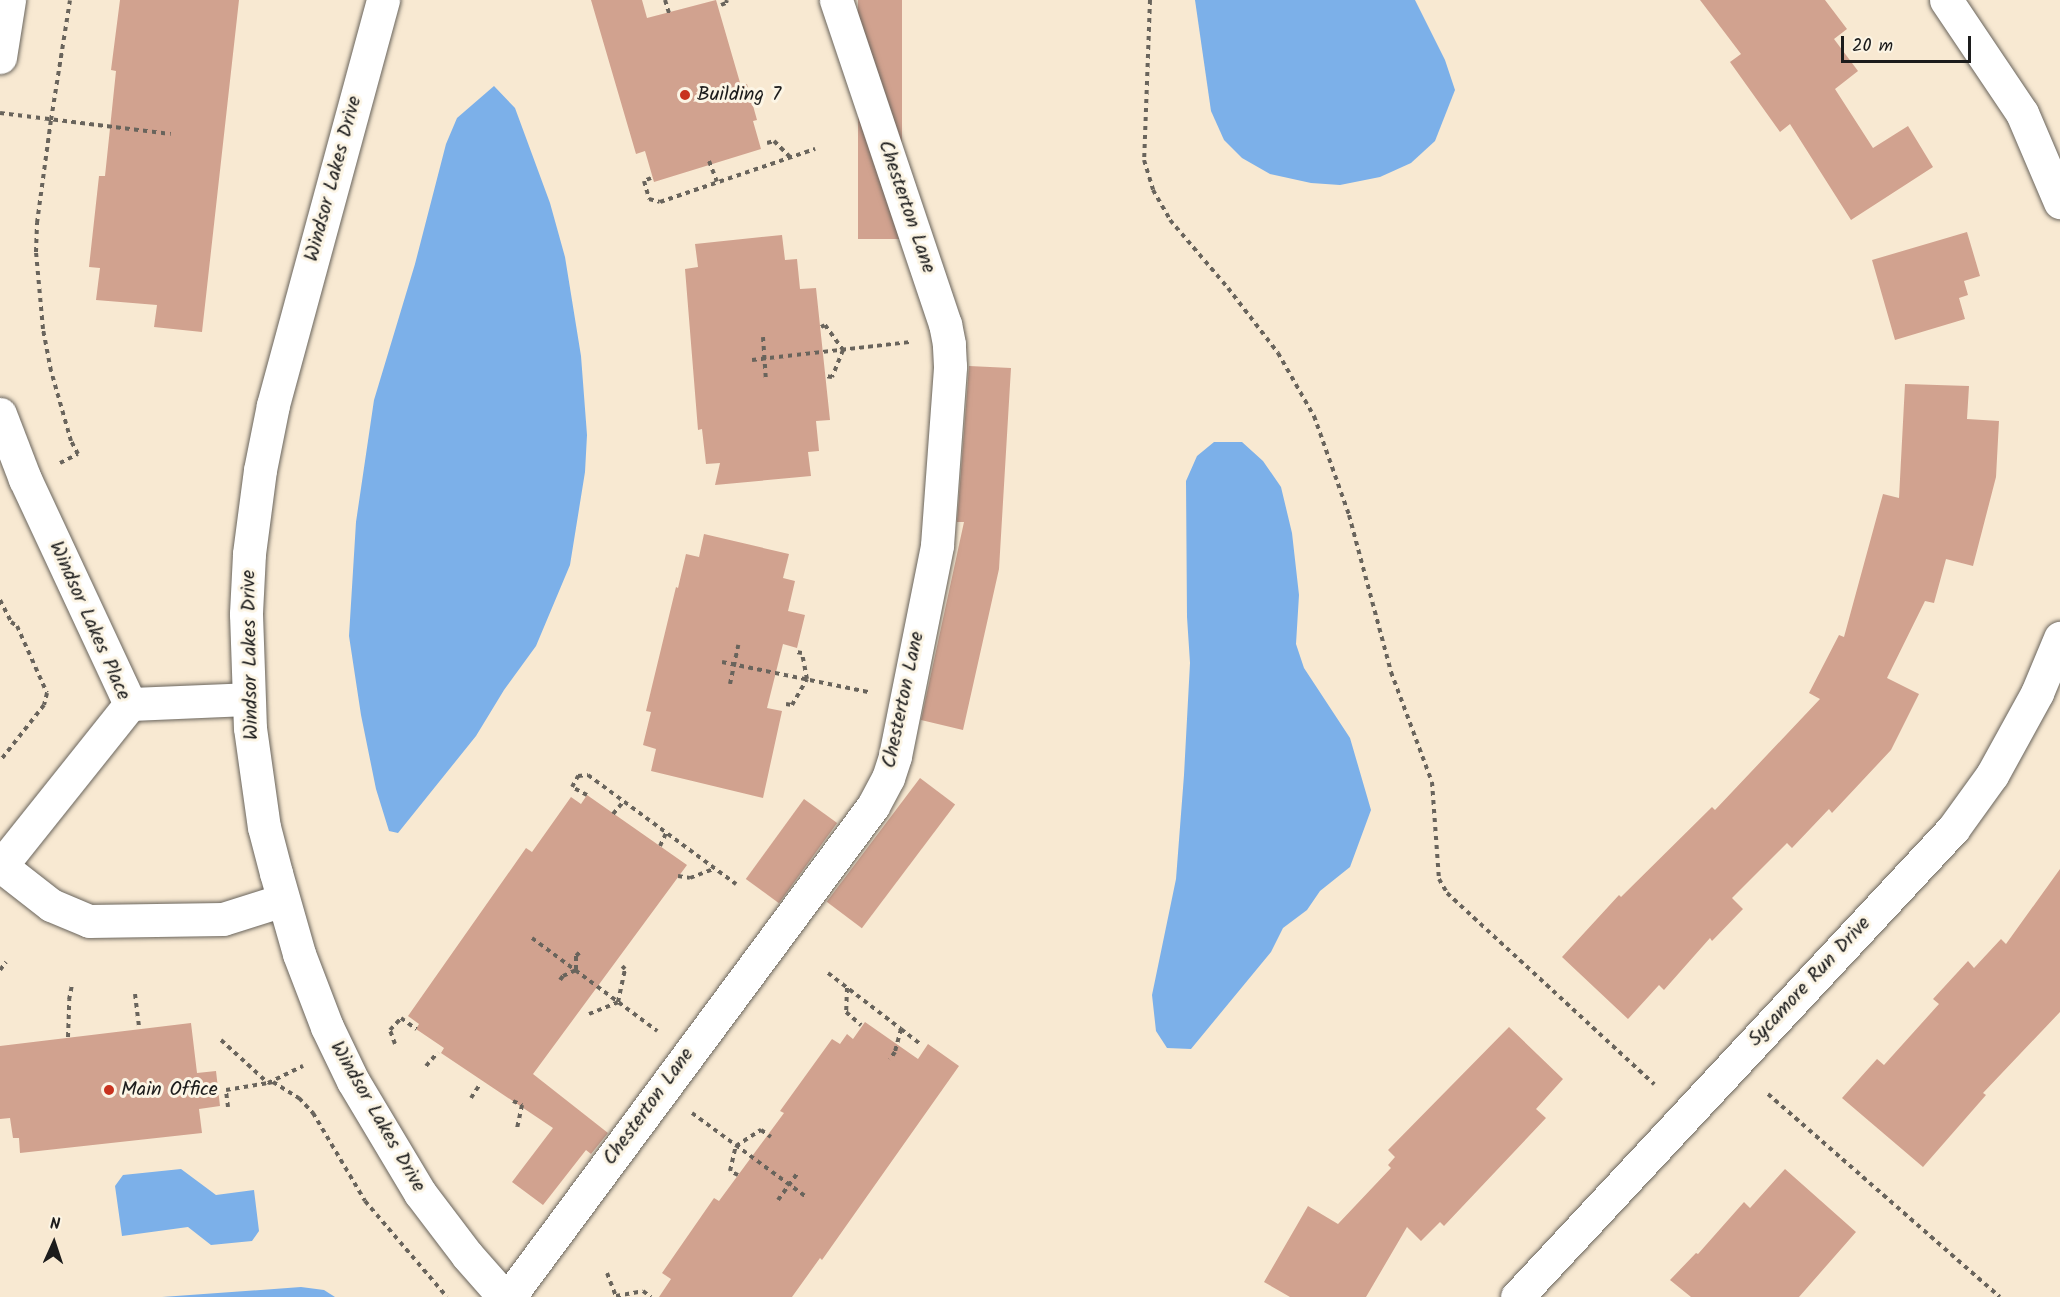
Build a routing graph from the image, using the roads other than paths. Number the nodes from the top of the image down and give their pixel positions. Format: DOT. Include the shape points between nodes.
graph roads {
  1 [pos="9,0"];
  2 [pos="383,0"];
  3 [pos="836,0"];
  4 [pos="1946,0"];
  5 [pos="0,57"];
  6 [pos="2060,202"];
  7 [pos="0,414"];
  8 [pos="2060,638"];
  9 [pos="248,699"];
  10 [pos="130,704"];
  11 [pos="0,867"];
  12 [pos="283,900"];
  13 [pos="506,1297"];
  14 [pos="1517,1297"];
  1 -- 5 [label="street"];
  2 -- 9 [label="street, Windsor Lakes Drive" via="267,428 249,554"];
  3 -- 13 [label="street, Chesterton Lane" via="948,338 950,366 937,545 891,767 873,806"];
  4 -- 6 [label="street" via="2022,113"];
  7 -- 10 [label="street, Windsor Lakes Place" via="25,479"];
  8 -- 14 [label="street, Sycamore Run Drive" via="2037,693 1992,776 1953,829"];
  9 -- 10 [label="street"];
  9 -- 12 [label="street, Windsor Lakes Drive" via="264,827"];
  10 -- 11 [label="street, Windsor Lakes Place"];
  11 -- 12 [label="street" via="51,905 89,921 223,919"];
  12 -- 13 [label="street, Windsor Lakes Drive" via="307,974 364,1101 420,1193 467,1255"];
}
